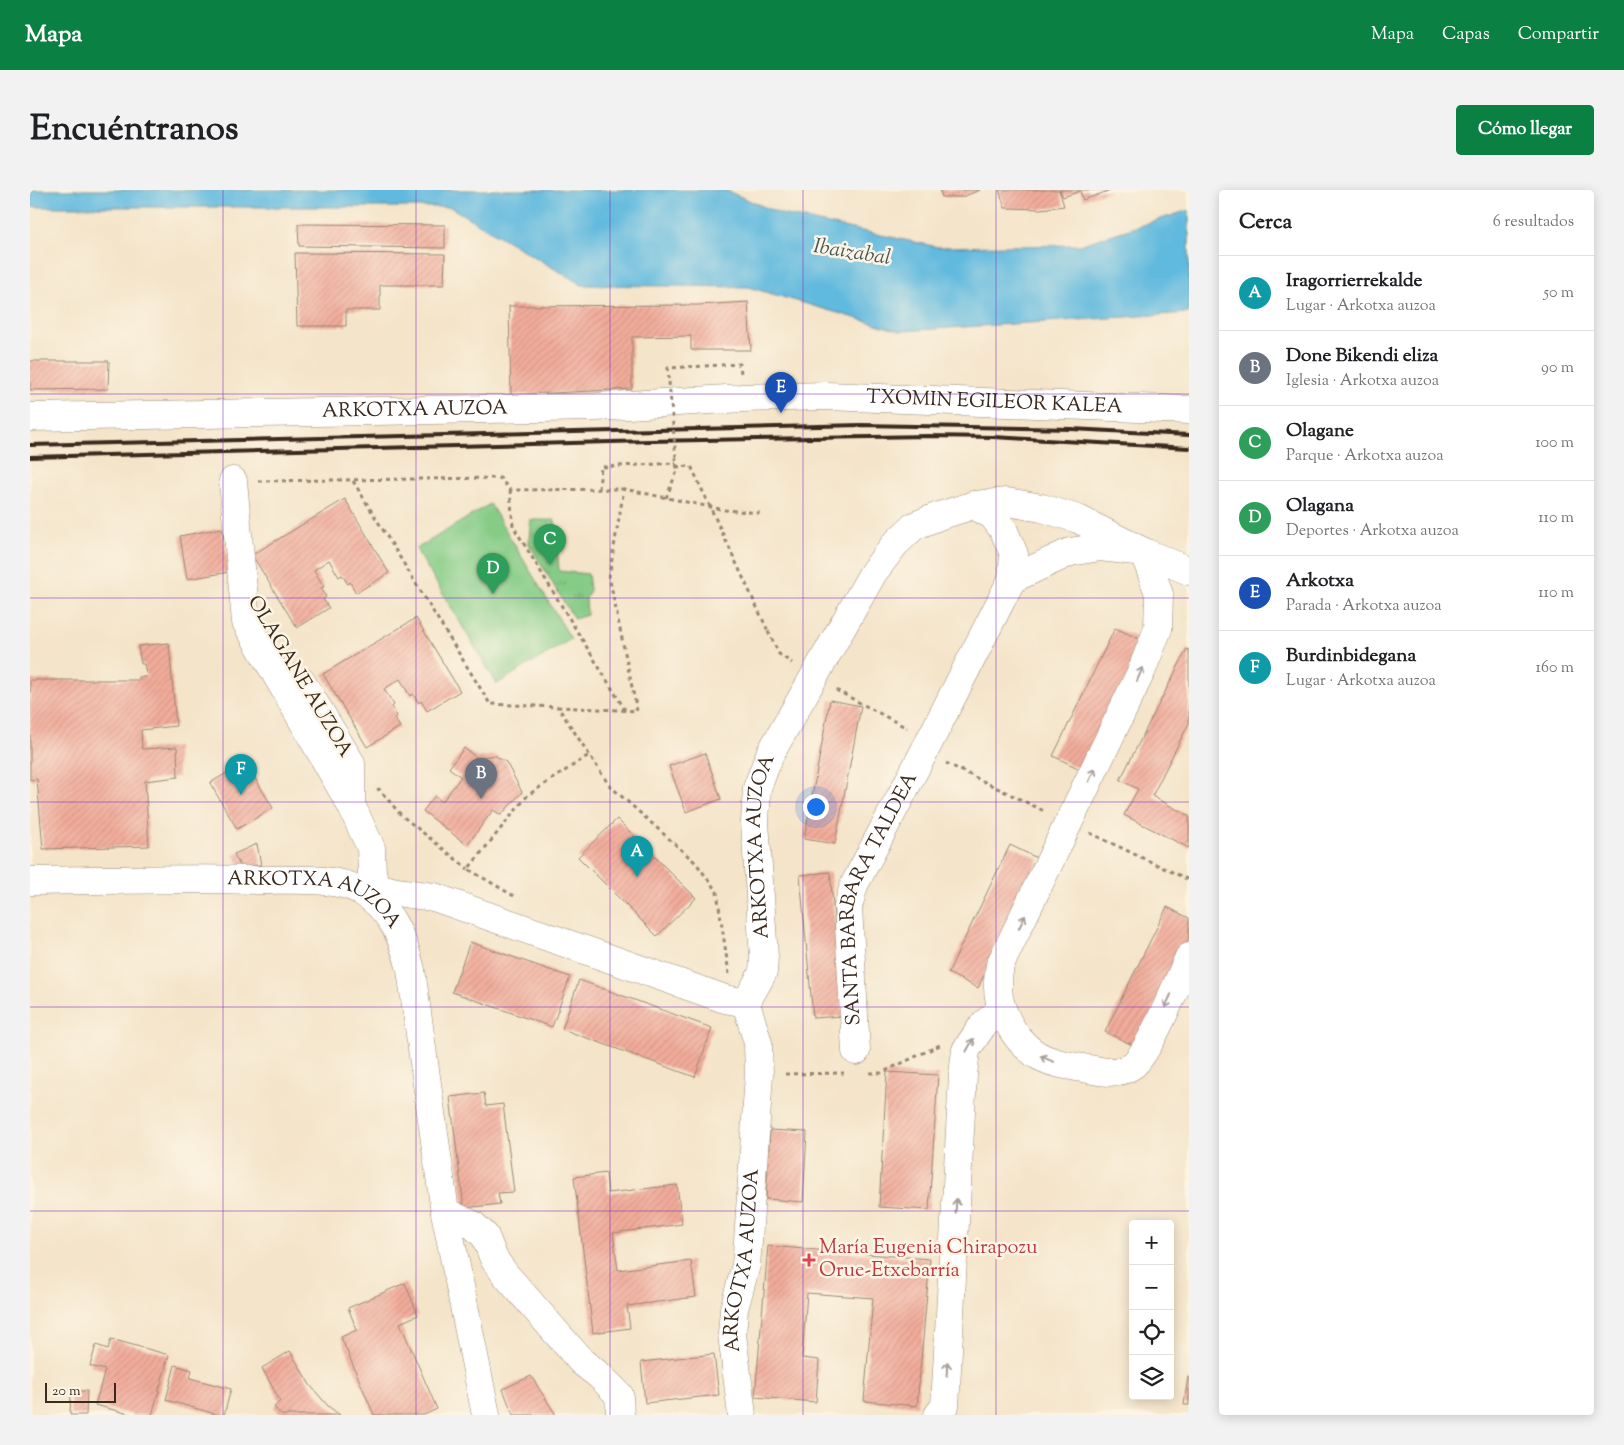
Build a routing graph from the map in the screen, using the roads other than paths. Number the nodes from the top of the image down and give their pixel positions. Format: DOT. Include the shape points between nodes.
graph roads {
  1 [pos="800,396"];
  2 [pos="1189,410"];
  3 [pos="30,417"];
  4 [pos="233,481"];
  5 [pos="974,505"];
  6 [pos="1144,552"];
  7 [pos="1189,571"];
  8 [pos="1012,579"];
  9 [pos="30,881"];
  10 [pos="374,892"];
  11 [pos="1189,957"];
  12 [pos="736,1001"];
  13 [pos="1002,1009"];
  14 [pos="856,1051"];
  15 [pos="445,1212"];
  16 [pos="619,1405"];
  17 [pos="486,1415"];
  18 [pos="742,1415"];
  19 [pos="938,1415"];
  1 -- 2 [label="street, TXOMIN EGILEOR KALEA"];
  1 -- 3 [label="street, ARKOTXA AUZOA" via="596,407"];
  4 -- 10 [label="street, ARKOTXA AUZOA" via="246,622 351,805 371,848"];
  5 -- 6 [label="street" via="1007,502 1042,508 1078,519"];
  5 -- 8 [label="street" via="992,516 1004,531 1014,554"];
  5 -- 12 [label="street, ARKOTXA AUZOA" via="914,526 895,544 873,573 770,754 757,788 755,822 764,957 761,977"];
  6 -- 7 [label="street"];
  6 -- 8 [label="street" via="1100,547 1070,552"];
  13 -- 6 [label="street, one-way" via="998,985 1000,965 1070,823 1158,629 1159,594"];
  8 -- 14 [label="street, SANTA BARBARA TALDEA" via="854,885 848,907"];
  9 -- 10 [label="street, ARKOTXA AUZOA" via="196,878 328,881"];
  10 -- 12 [label="street" via="434,897"];
  10 -- 15 [label="street, ARKOTXA AUZOA" via="396,927 411,970"];
  11 -- 13 [label="street, one-way" via="1148,1043 1134,1064 1123,1071 1100,1071 1059,1064 1034,1053 1015,1034"];
  12 -- 18 [label="street, ARKOTXA AUZOA" via="758,1043 759,1074 746,1265 734,1309 732,1334"];
  19 -- 13 [label="street, one-way" via="945,1406 962,1074 966,1050 983,1025"];
  15 -- 16 [label="street" via="472,1225 485,1236 494,1259 505,1274 582,1362 600,1376"];
  15 -- 17 [label="street, ARKOTXA AUZOA"];
}
